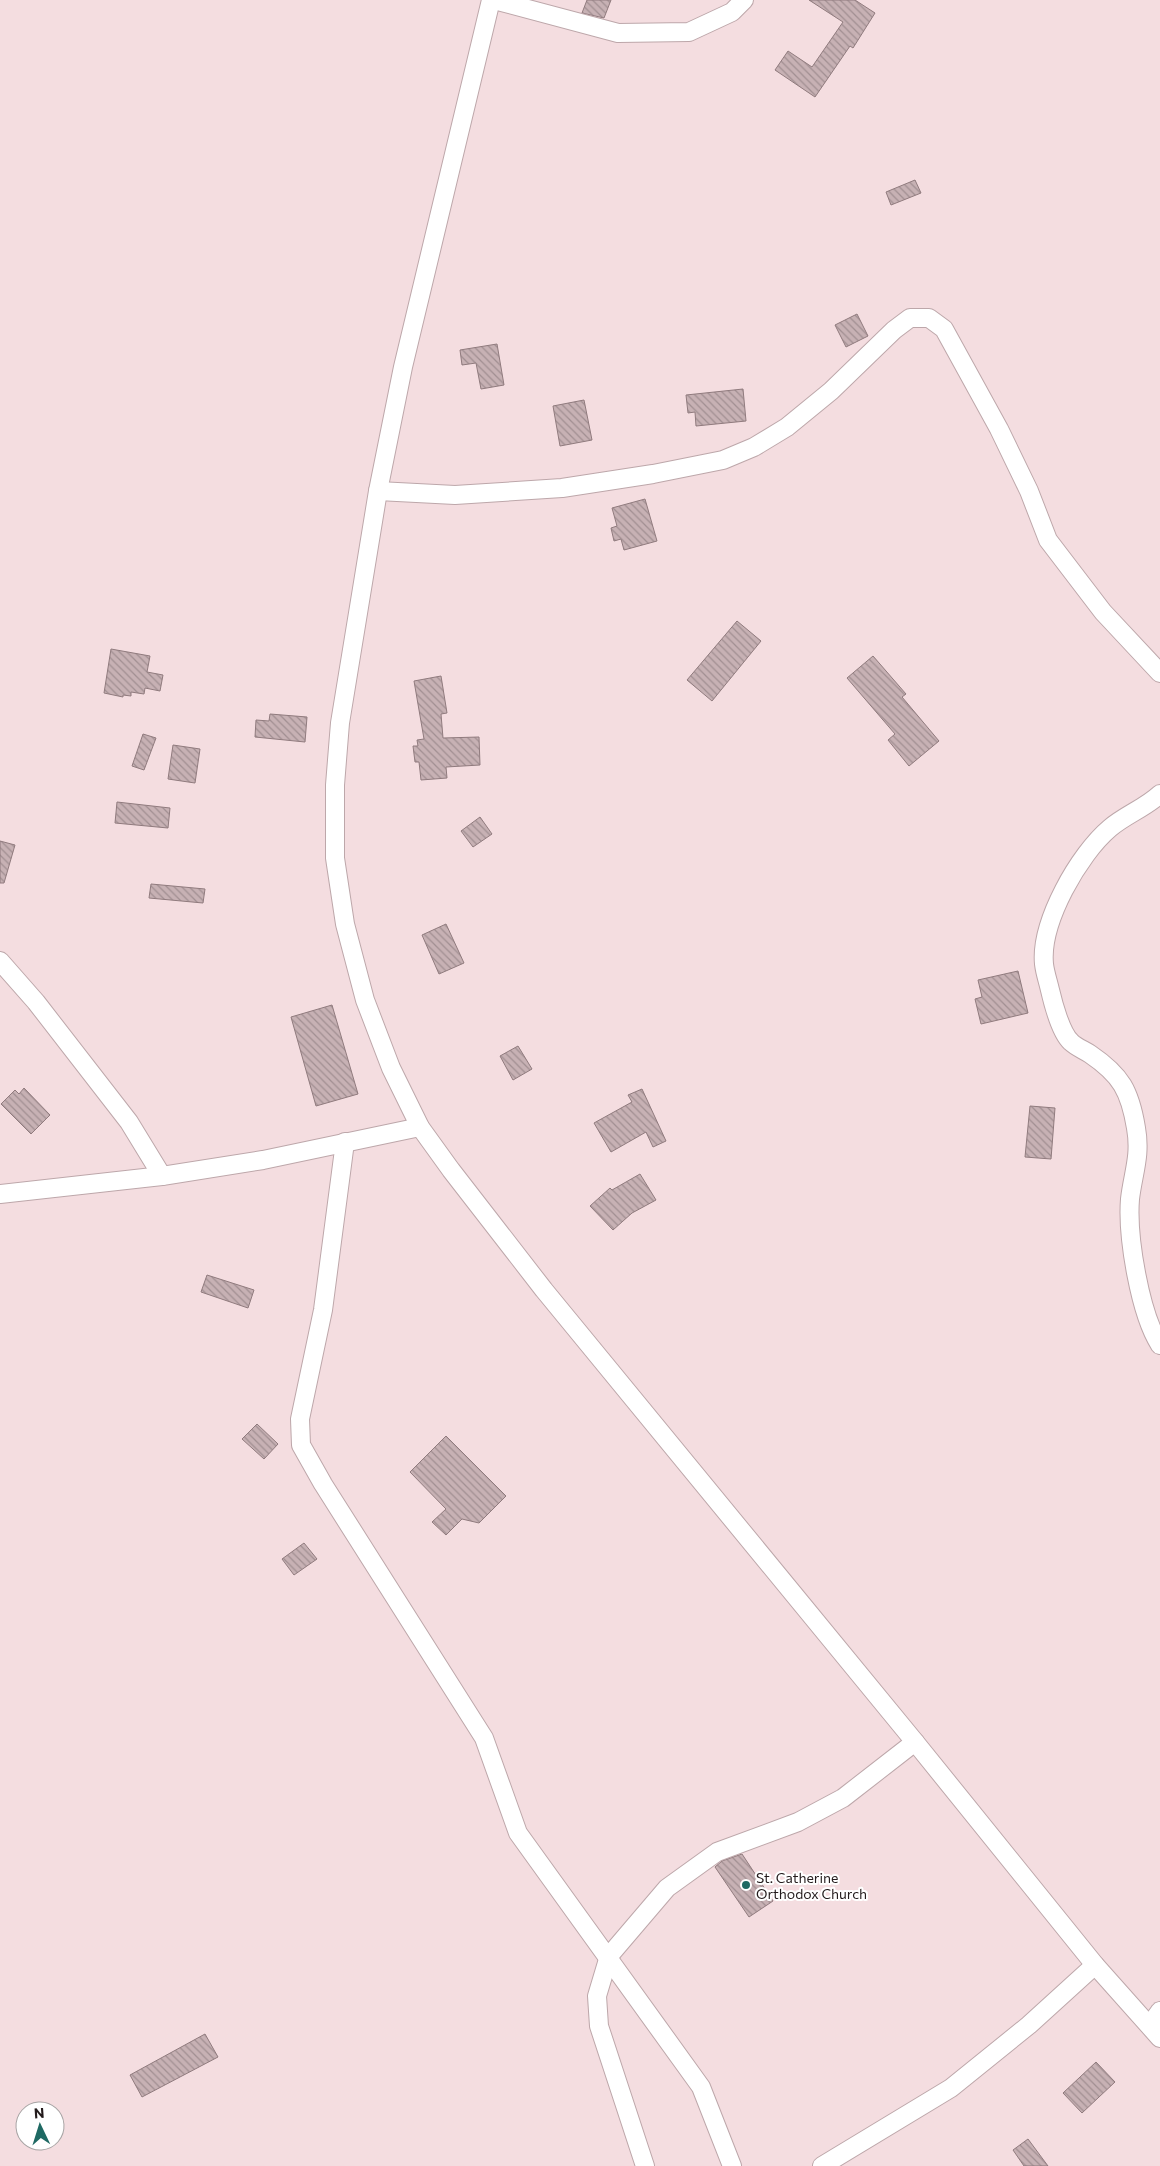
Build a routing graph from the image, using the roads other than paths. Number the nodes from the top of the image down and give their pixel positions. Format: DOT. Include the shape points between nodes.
graph roads {
  1 [pos="493,0"];
  2 [pos="744,0"];
  3 [pos="378,491"];
  4 [pos="1160,674"];
  5 [pos="1160,794"];
  6 [pos="0,962"];
  7 [pos="420,1127"];
  8 [pos="345,1142"];
  9 [pos="162,1176"];
  10 [pos="0,1194"];
  11 [pos="1160,1345"];
  12 [pos="915,1742"];
  13 [pos="609,1956"];
  14 [pos="1095,1965"];
  15 [pos="1160,2011"];
  16 [pos="1155,2032"];
  17 [pos="646,2166"];
  18 [pos="732,2166"];
  19 [pos="822,2166"];
  1 -- 2 [label="street" via="618,33 689,32 732,12"];
  1 -- 3 [label="street" via="402,367"];
  3 -- 4 [label="street" via="455,495 562,488 723,460 754,448 787,427 910,318 928,318 944,329 999,429 1048,540 1102,612"];
  3 -- 7 [label="street" via="340,723 335,785 335,858 345,924 365,1000 391,1068"];
  5 -- 11 [label="street" via="1111,827 1074,870 1047,932 1044,963 1057,1016 1070,1042 1114,1073 1130,1096 1138,1159 1130,1199 1131,1230 1140,1296 1151,1331"];
  6 -- 9 [label="street" via="36,1002 129,1122"];
  7 -- 8 [label="street"];
  7 -- 12 [label="street" via="544,1290"];
  8 -- 9 [label="street" via="263,1160"];
  8 -- 13 [label="street" via="323,1310 300,1419 301,1445 484,1738 518,1832"];
  9 -- 10 [label="street"];
  12 -- 13 [label="street" via="843,1798 798,1822 717,1852 668,1888"];
  12 -- 14 [label="street"];
  13 -- 17 [label="street" via="597,1996 599,2026"];
  13 -- 18 [label="street" via="701,2087"];
  14 -- 16 [label="street"];
  14 -- 19 [label="street" via="1029,2025 951,2088"];
  15 -- 16 [label="street"];
}
